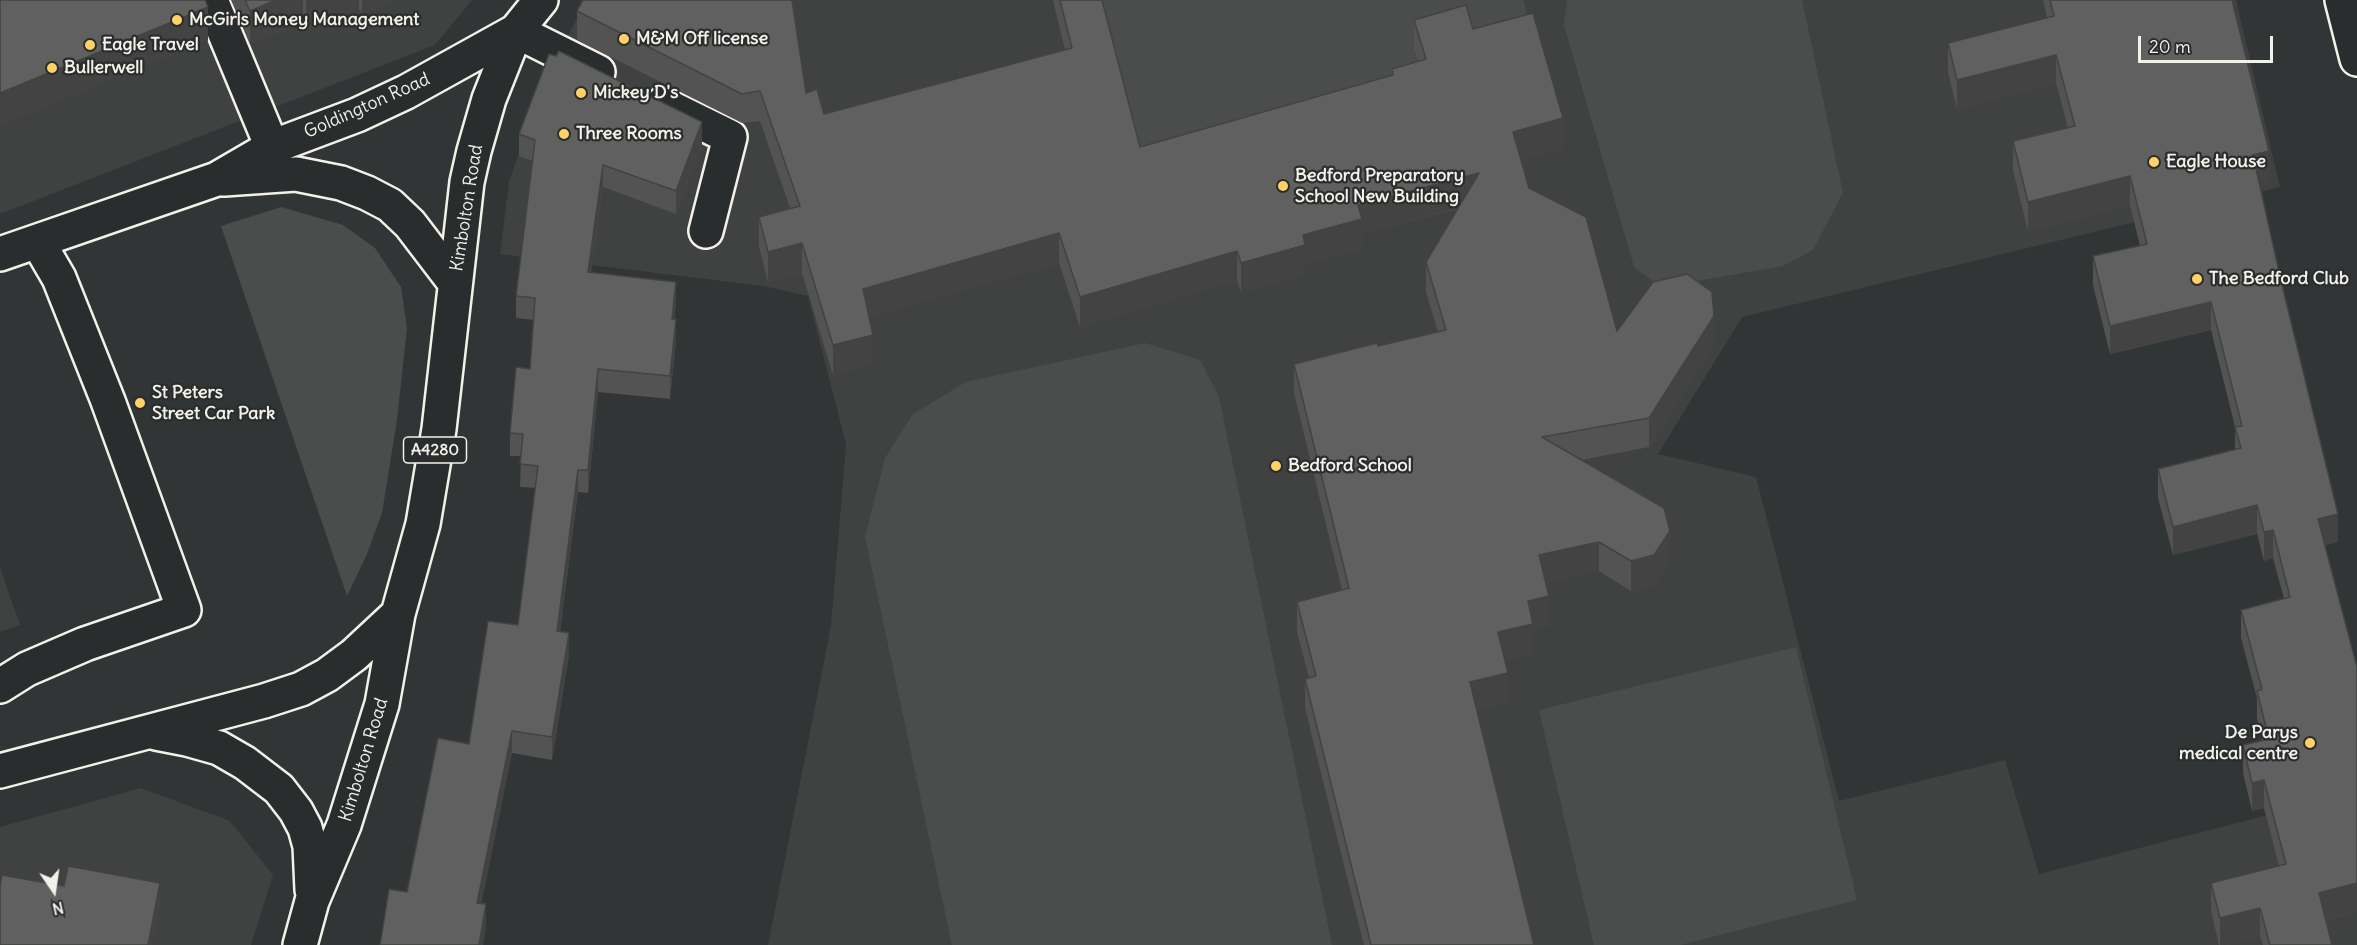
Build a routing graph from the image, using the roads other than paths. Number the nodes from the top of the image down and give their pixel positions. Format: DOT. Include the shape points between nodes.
graph roads {
  1 [pos="211,0"];
  2 [pos="541,0"];
  3 [pos="2342,0"];
  4 [pos="516,32"];
  5 [pos="2357,59"];
  6 [pos="273,147"];
  7 [pos="217,179"];
  8 [pos="706,231"];
  9 [pos="38,242"];
  10 [pos="0,254"];
  11 [pos="455,283"];
  12 [pos="398,614"];
  13 [pos="0,686"];
  14 [pos="151,732"];
  15 [pos="0,771"];
  16 [pos="312,901"];
  17 [pos="300,945"];
  1 -- 6 [label="main road"];
  2 -- 4 [label="main road, A4280"];
  3 -- 5 [label="main road"];
  4 -- 6 [label="main road, Goldington Road / A4280" via="406,92"];
  4 -- 8 [label="main road" via="730,137"];
  4 -- 11 [label="main road, Kimbolton Road / A4280" via="489,99 474,151"];
  6 -- 7 [label="main road, Goldington Road / A4280"];
  7 -- 9 [label="main road, Goldington Road / A4280"];
  7 -- 11 [label="main road, Goldington Road" via="296,174 367,193 390,205 410,224"];
  9 -- 10 [label="main road, Goldington Road / A4280"];
  9 -- 13 [label="main road" via="60,278 184,610 85,644 27,669"];
  11 -- 12 [label="main road, A4280" via="439,429 423,524"];
  12 -- 14 [label="main road" via="354,655 301,689"];
  12 -- 16 [label="main road, Kimbolton Road" via="382,704 344,825"];
  14 -- 15 [label="main road"];
  14 -- 16 [label="main road, Kimbolton Road" via="219,748 279,789 305,828 310,846"];
  16 -- 17 [label="main road, Kimbolton Road"];
}
